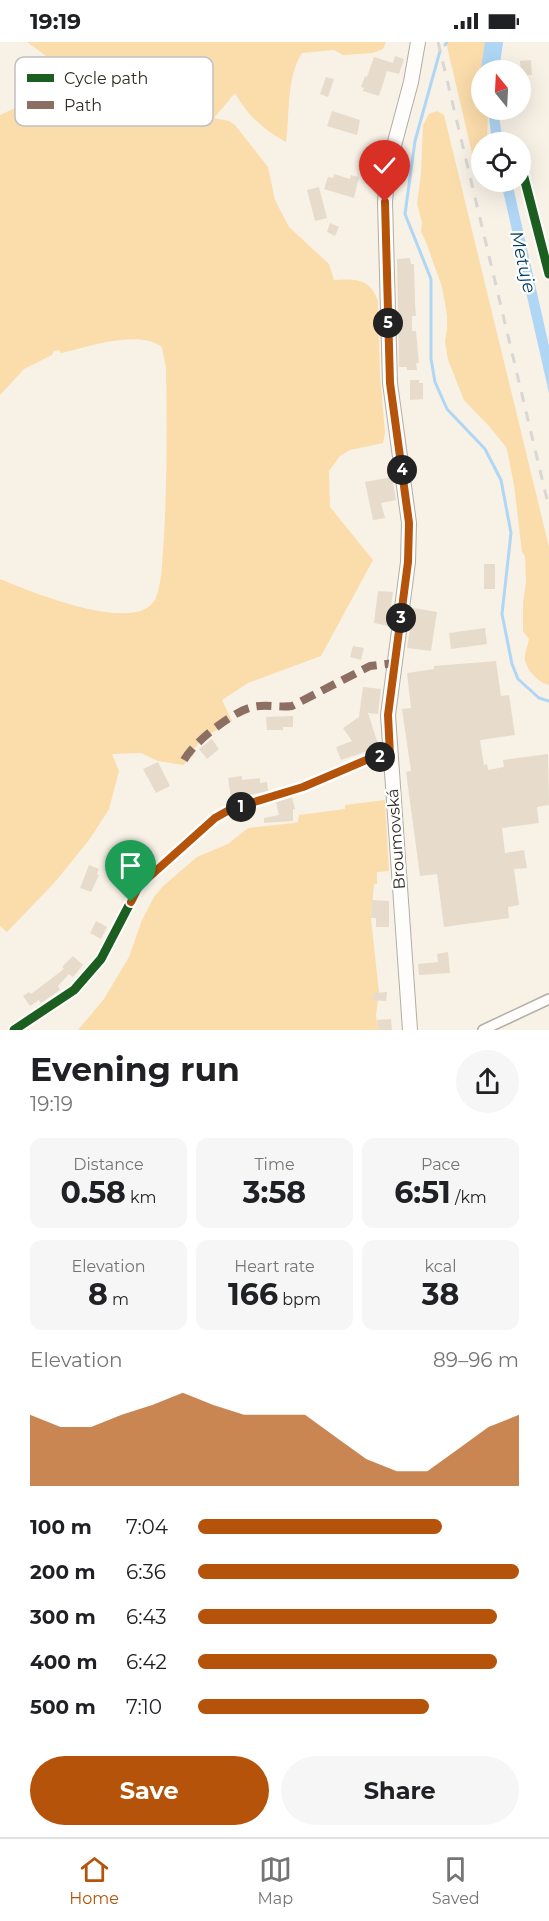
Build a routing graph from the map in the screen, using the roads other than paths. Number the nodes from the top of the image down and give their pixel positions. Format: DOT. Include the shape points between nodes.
graph roads {
  1 [pos="418,42"];
  2 [pos="390,755"];
  3 [pos="549,999"];
  4 [pos="14,1030"];
  5 [pos="410,1030"];
  6 [pos="483,1030"];
  1 -- 2 [label="main road, Broumovská" via="388,168 385,202 390,383 409,523 408,562 388,715"];
  2 -- 4 [label="street" via="371,758 215,818 139,886 101,959 74,990"];
  2 -- 5 [label="main road, Broumovská"];
  3 -- 6 [label="street"];
}
